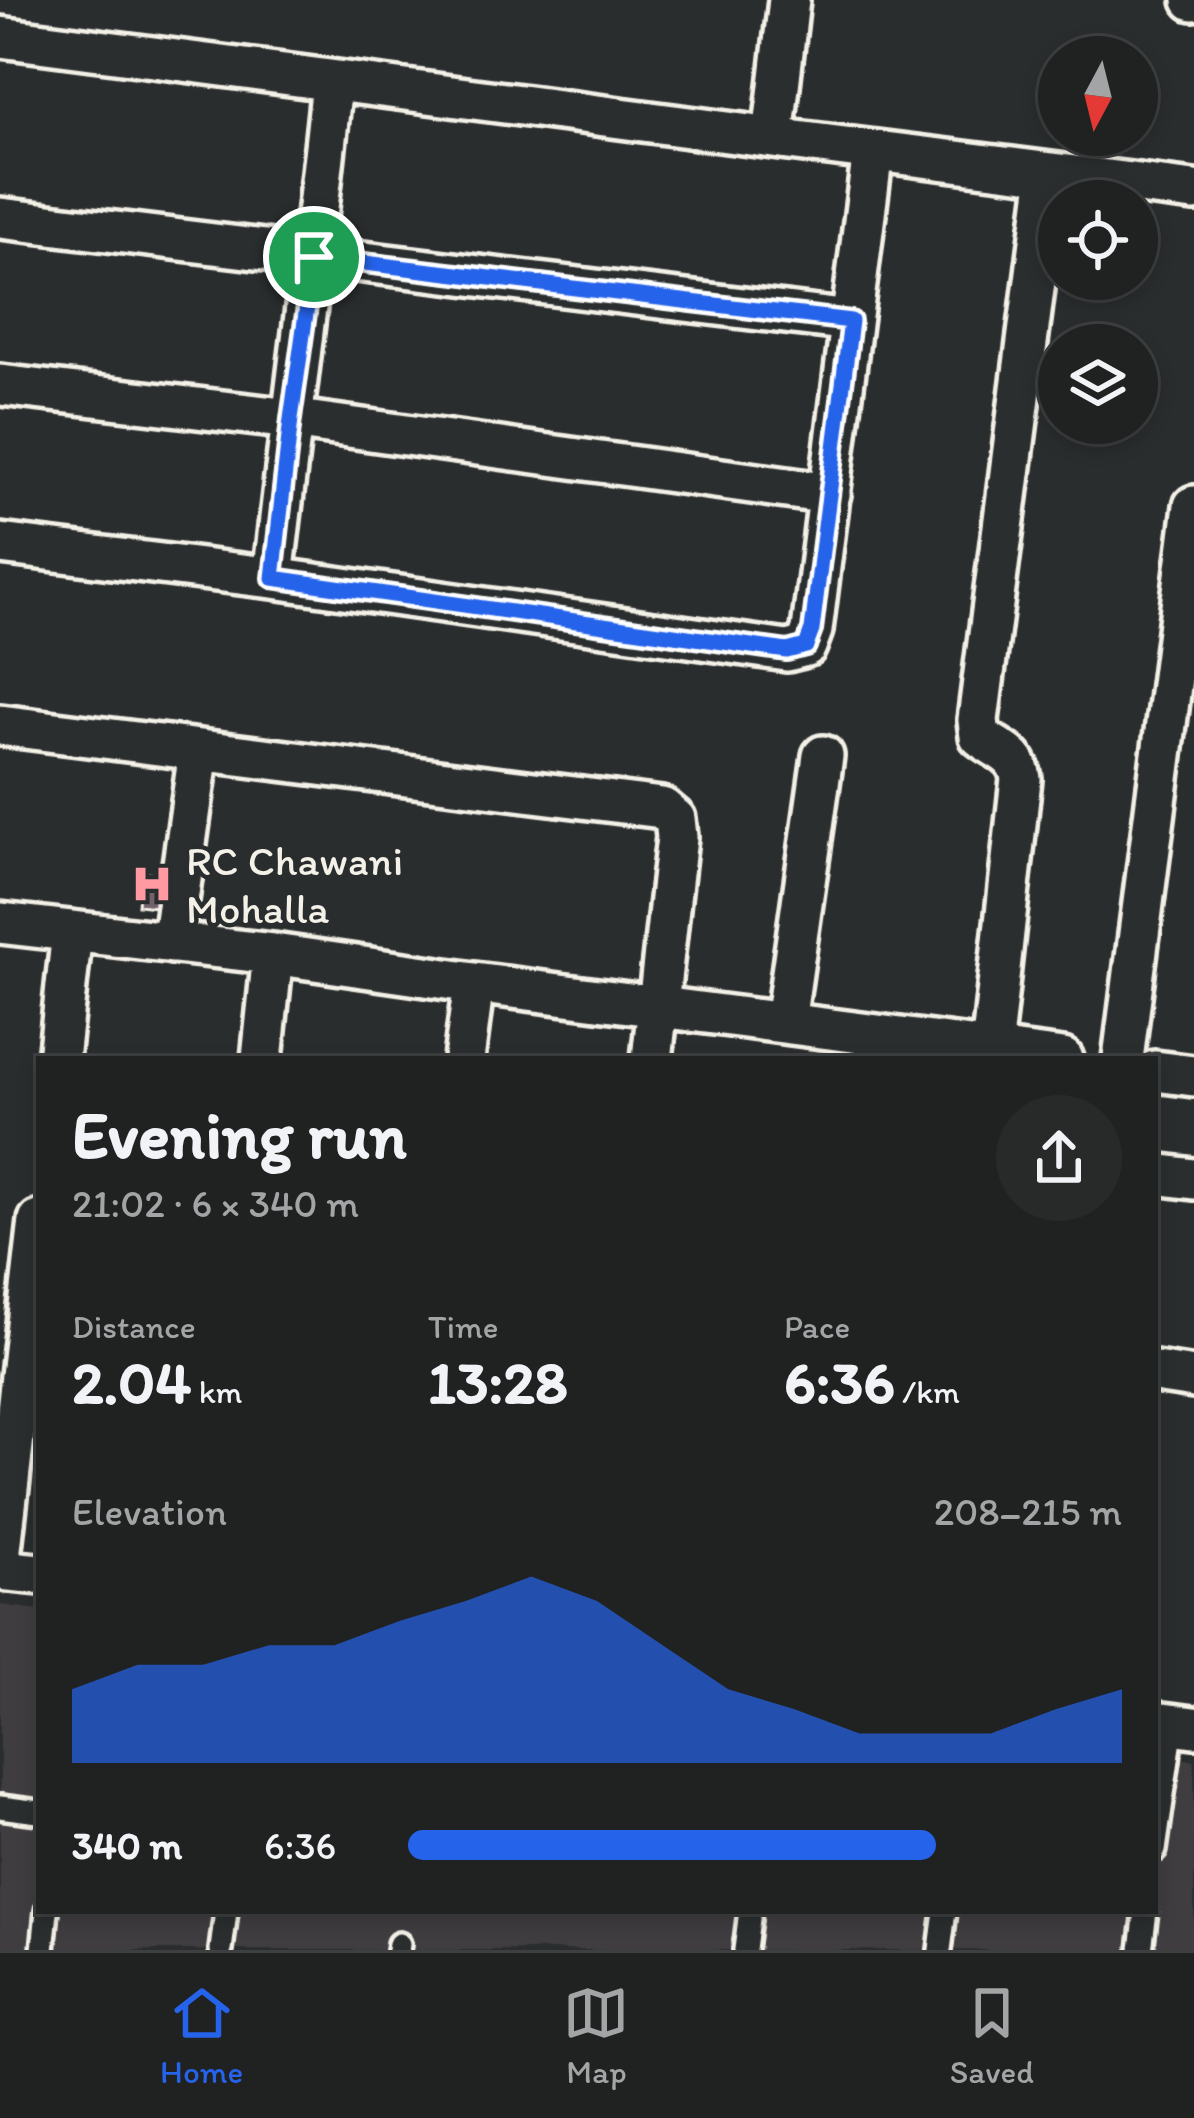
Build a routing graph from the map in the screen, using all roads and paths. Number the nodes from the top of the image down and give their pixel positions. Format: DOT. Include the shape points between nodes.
graph roads {
  1 [pos="789,0"];
  2 [pos="0,37"];
  3 [pos="332,82"];
  4 [pos="773,138"];
  5 [pos="873,151"];
  6 [pos="1049,173"];
  7 [pos="1194,191"];
  8 [pos="0,218"];
  9 [pos="314,257"];
  10 [pos="851,321"];
  11 [pos="0,385"];
  12 [pos="291,419"];
  13 [pos="830,494"];
  14 [pos="1194,506"];
  15 [pos="0,544"];
  16 [pos="273,578"];
  17 [pos="0,725"];
  18 [pos="199,751"];
  19 [pos="823,756"];
  20 [pos="0,923"];
  21 [pos="73,932"];
  22 [pos="172,943"];
  23 [pos="273,953"];
  24 [pos="474,983"];
  25 [pos="658,1006"];
  26 [pos="785,1022"];
  27 [pos="862,1046"];
  28 [pos="992,1050"];
  29 [pos="58,1056"];
  30 [pos="262,1056"];
  31 [pos="464,1056"];
  32 [pos="652,1056"];
  33 [pos="1039,1056"];
  34 [pos="1123,1056"];
  35 [pos="1158,1071"];
  36 [pos="1194,1076"];
  37 [pos="1158,1174"];
  38 [pos="1194,1179"];
  39 [pos="36,1247"];
  40 [pos="1158,1372"];
  41 [pos="1194,1378"];
  42 [pos="0,1557"];
  43 [pos="0,1570"];
  44 [pos="36,1574"];
  45 [pos="1174,1725"];
  46 [pos="0,1807"];
  47 [pos="36,1812"];
  48 [pos="1158,1830"];
  49 [pos="47,1914"];
  50 [pos="226,1914"];
  51 [pos="750,1914"];
  52 [pos="945,1914"];
  53 [pos="1147,1914"];
  54 [pos="43,1950"];
  55 [pos="220,1950"];
  56 [pos="745,1950"];
  57 [pos="940,1950"];
  58 [pos="1141,1950"];
  1 -- 4 [label="street"];
  2 -- 3 [label="street"];
  3 -- 4 [label="street"];
  3 -- 9 [label="street"];
  4 -- 5 [label="street"];
  5 -- 6 [label="street"];
  5 -- 10 [label="street"];
  6 -- 7 [label="street"];
  6 -- 28 [label="street" via="978,720 980,736 1009,753 1021,779"];
  8 -- 9 [label="street"];
  9 -- 10 [label="street"];
  9 -- 12 [label="street"];
  10 -- 13 [label="street"];
  11 -- 12 [label="street"];
  12 -- 13 [label="street"];
  12 -- 16 [label="street"];
  13 -- 16 [label="street" via="812,630 806,646 787,651"];
  14 -- 34 [label="street"];
  15 -- 16 [label="street"];
  17 -- 18 [label="street"];
  18 -- 22 [label="street"];
  18 -- 25 [label="street" via="662,808 675,819 677,837"];
  19 -- 26 [label="street"];
  20 -- 21 [label="street"];
  21 -- 22 [label="street"];
  21 -- 29 [label="street"];
  22 -- 23 [label="street"];
  23 -- 24 [label="street"];
  23 -- 30 [label="street"];
  24 -- 25 [label="street"];
  24 -- 31 [label="street"];
  25 -- 26 [label="street"];
  25 -- 32 [label="street"];
  26 -- 27 [label="street"];
  27 -- 28 [label="street"];
  28 -- 33 [label="street"];
  35 -- 36 [label="street"];
  37 -- 38 [label="street"];
  39 -- 42 [label="street"];
  40 -- 41 [label="street"];
  43 -- 44 [label="street"];
  45 -- 48 [label="lane"];
  46 -- 47 [label="lane"];
  49 -- 54 [label="lane"];
  50 -- 55 [label="lane"];
  51 -- 56 [label="lane"];
  52 -- 57 [label="lane"];
  53 -- 58 [label="lane"];
}
